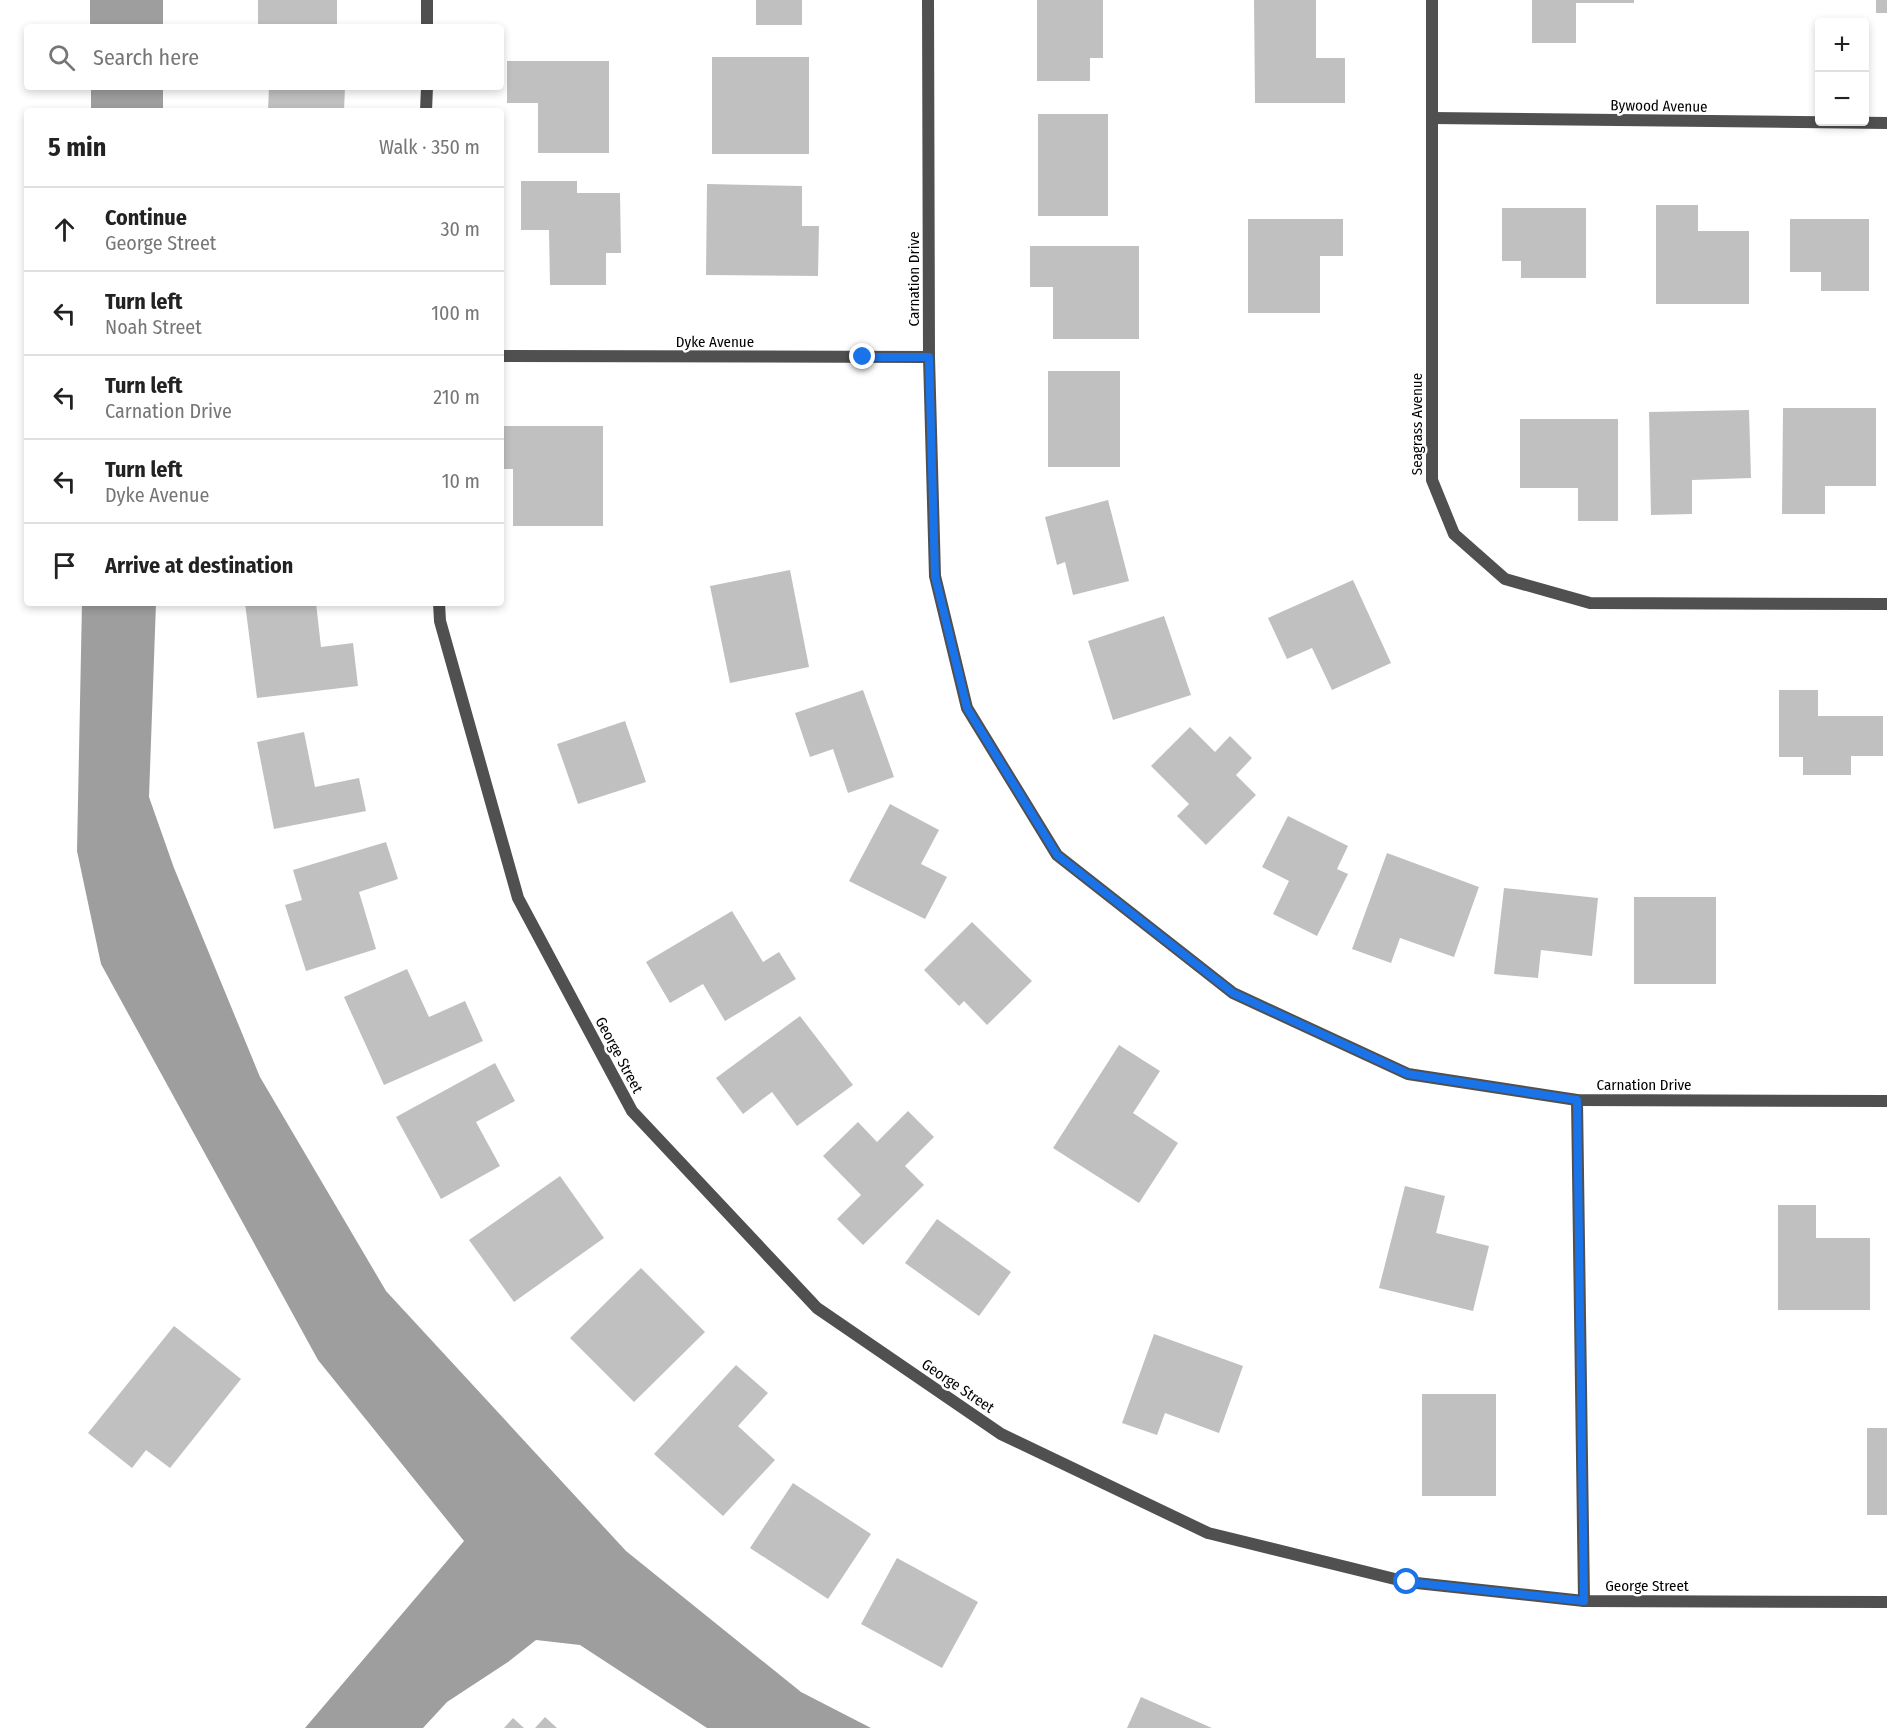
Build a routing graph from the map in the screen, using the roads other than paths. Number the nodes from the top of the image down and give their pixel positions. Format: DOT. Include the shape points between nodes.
graph roads {
  1 [pos="427,0"];
  2 [pos="928,0"];
  3 [pos="1432,0"];
  4 [pos="427,24"];
  5 [pos="426,90"];
  6 [pos="426,108"];
  7 [pos="1431,118"];
  8 [pos="1887,123"];
  9 [pos="504,357"];
  10 [pos="929,357"];
  11 [pos="1887,604"];
  12 [pos="439,606"];
  13 [pos="1577,1100"];
  14 [pos="1887,1101"];
  15 [pos="1584,1601"];
  16 [pos="1887,1602"];
  1 -- 4 [label="street"];
  2 -- 10 [label="street, Carnation Drive"];
  3 -- 7 [label="street, Seagrass Avenue"];
  5 -- 6 [label="street"];
  7 -- 8 [label="street, Bywood Avenue"];
  7 -- 11 [label="street, Seagrass Avenue" via="1431,480 1454,534 1505,579 1590,603"];
  9 -- 10 [label="street, Dyke Avenue"];
  10 -- 13 [label="street, Carnation Drive" via="935,576 967,708 1057,855 1233,993 1408,1074"];
  12 -- 15 [label="street, George Street" via="440,621 518,898 632,1111 817,1308 1001,1434 1208,1533 1407,1582"];
  13 -- 14 [label="street, Carnation Drive"];
  13 -- 15 [label="street"];
  15 -- 16 [label="street, George Street"];
}
